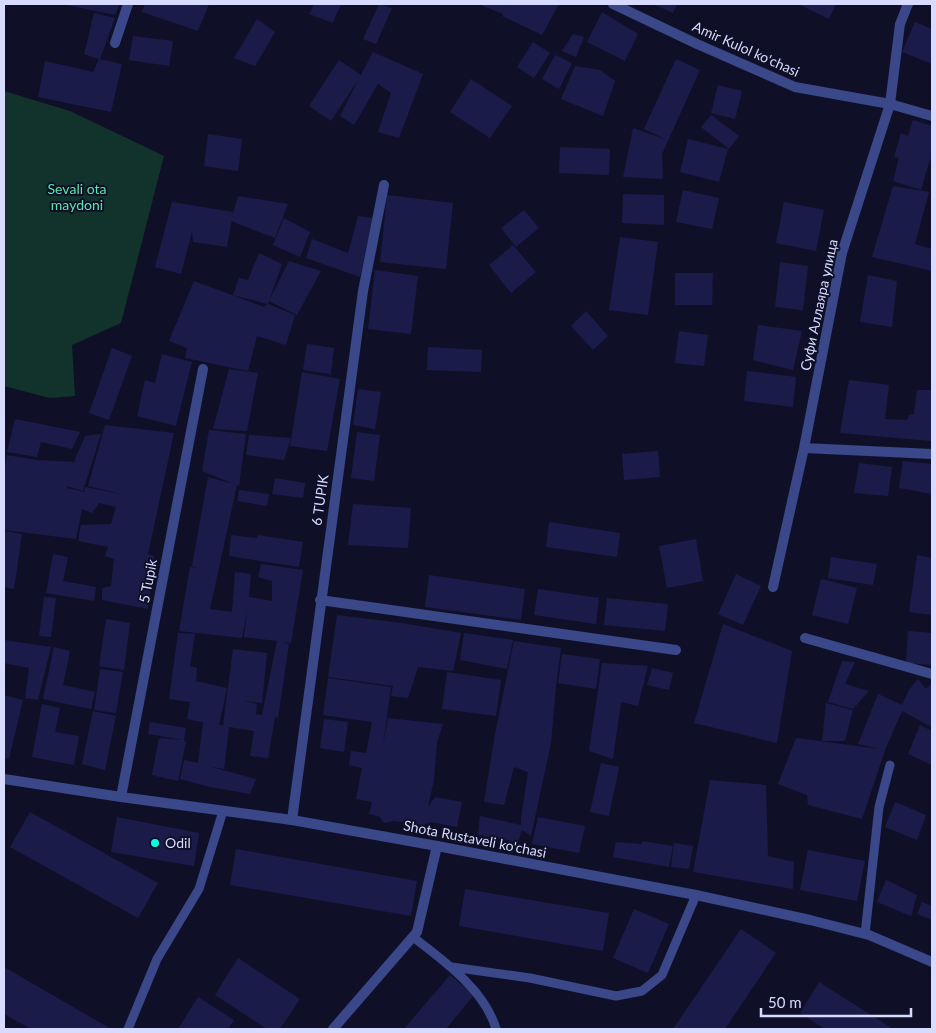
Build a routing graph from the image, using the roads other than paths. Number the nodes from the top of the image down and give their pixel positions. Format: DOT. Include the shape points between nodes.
graph roads {
  1 [pos="128,4"];
  2 [pos="613,4"];
  3 [pos="908,4"];
  4 [pos="115,43"];
  5 [pos="890,104"];
  6 [pos="932,116"];
  7 [pos="384,185"];
  8 [pos="203,369"];
  9 [pos="804,448"];
  10 [pos="932,454"];
  11 [pos="773,587"];
  12 [pos="320,600"];
  13 [pos="805,638"];
  14 [pos="676,650"];
  15 [pos="932,674"];
  16 [pos="890,765"];
  17 [pos="4,779"];
  18 [pos="121,797"];
  19 [pos="223,811"];
  20 [pos="292,820"];
  21 [pos="437,846"];
  22 [pos="696,895"];
  23 [pos="865,934"];
  24 [pos="413,937"];
  25 [pos="932,962"];
  26 [pos="452,967"];
  27 [pos="128,1029"];
  28 [pos="333,1029"];
  29 [pos="496,1029"];
  1 -- 4 [label="street"];
  2 -- 5 [label="street, Amir Kulol ko'chasi" via="795,87"];
  3 -- 5 [label="street, Суфи Аллаяра улица" via="900,24"];
  5 -- 6 [label="street, Amir Kulol ko'chasi"];
  5 -- 9 [label="street, Суфи Аллаяра улица" via="842,253"];
  7 -- 12 [label="street, 6 TUPIK" via="363,291"];
  8 -- 18 [label="street, 5 Tupik"];
  9 -- 10 [label="street"];
  9 -- 11 [label="street, Суфи Аллаяра улица"];
  12 -- 14 [label="street"];
  12 -- 20 [label="street, 6 TUPIK"];
  13 -- 15 [label="street"];
  16 -- 23 [label="lane" via="879,807"];
  17 -- 18 [label="street, Shota Rustaveli ko'chasi"];
  18 -- 19 [label="street, Shota Rustaveli ko'chasi"];
  19 -- 20 [label="street, Shota Rustaveli ko'chasi"];
  19 -- 27 [label="lane" via="199,889 157,959"];
  20 -- 21 [label="street, Shota Rustaveli ko'chasi"];
  21 -- 22 [label="street, Shota Rustaveli ko'chasi"];
  21 -- 24 [label="street" via="417,932"];
  22 -- 23 [label="street, Shota Rustaveli ko'chasi"];
  22 -- 26 [label="lane" via="662,975 642,991 616,996 530,978"];
  23 -- 25 [label="street, Shota Rustaveli ko'chasi"];
  24 -- 26 [label="lane"];
  24 -- 28 [label="street"];
  26 -- 29 [label="lane" via="486,1005"];
}
